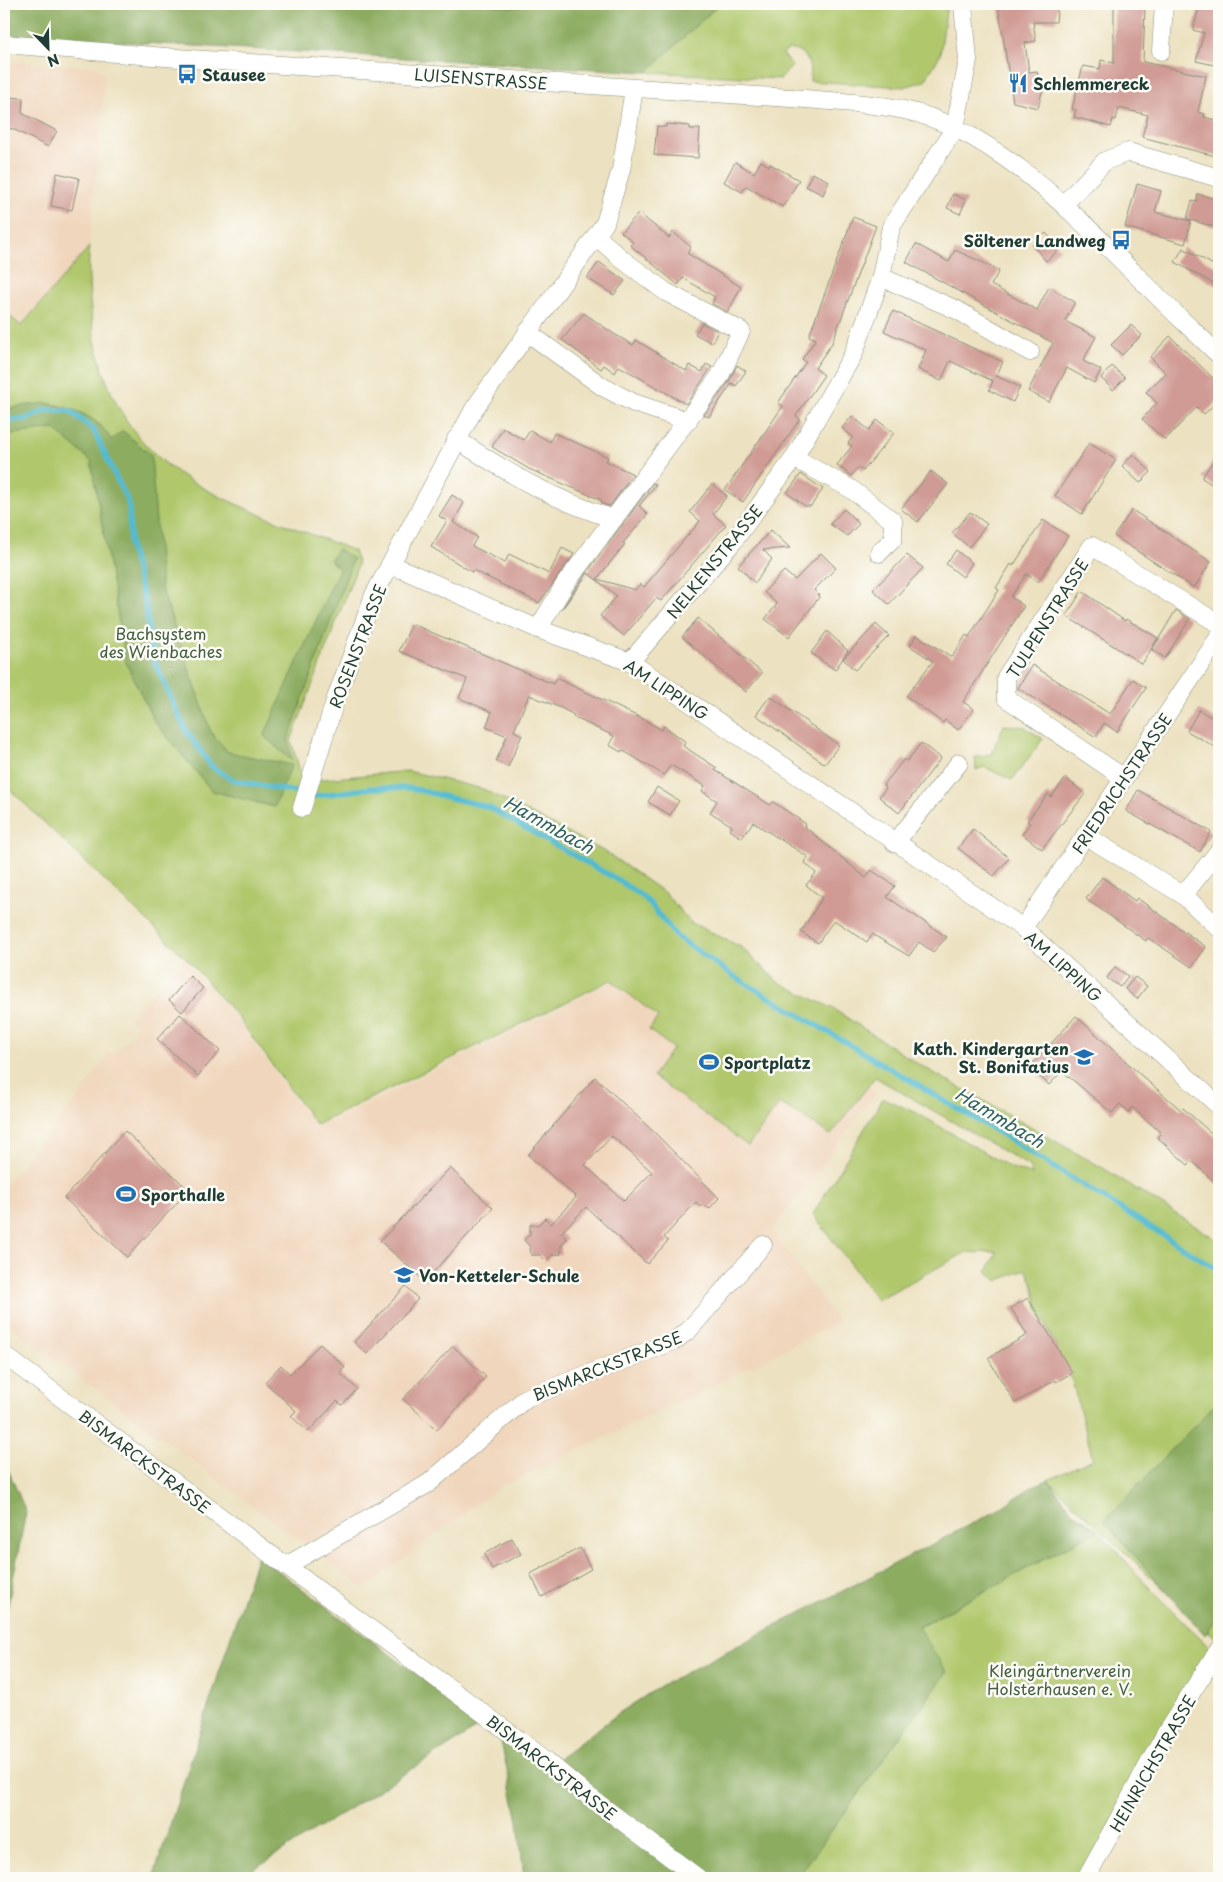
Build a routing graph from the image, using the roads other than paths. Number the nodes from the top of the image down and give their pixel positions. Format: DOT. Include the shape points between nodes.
graph roads {
  1 [pos="963,4"];
  2 [pos="1164,4"];
  3 [pos="4,44"];
  4 [pos="1161,51"];
  5 [pos="634,89"];
  6 [pos="955,128"];
  7 [pos="1219,178"];
  8 [pos="1064,204"];
  9 [pos="596,236"];
  10 [pos="881,277"];
  11 [pos="527,332"];
  12 [pos="1030,352"];
  13 [pos="1219,355"];
  14 [pos="688,421"];
  15 [pos="456,439"];
  16 [pos="794,458"];
  17 [pos="614,518"];
  18 [pos="879,553"];
  19 [pos="390,564"];
  20 [pos="1219,624"];
  21 [pos="538,629"];
  22 [pos="1219,637"];
  23 [pos="630,662"];
  24 [pos="959,763"];
  25 [pos="1124,778"];
  26 [pos="302,808"];
  27 [pos="1086,836"];
  28 [pos="895,843"];
  29 [pos="1219,852"];
  30 [pos="1183,894"];
  31 [pos="1023,928"];
  32 [pos="1219,928"];
  33 [pos="1219,1106"];
  34 [pos="763,1245"];
  35 [pos="4,1355"];
  36 [pos="286,1566"];
  37 [pos="1219,1649"];
  38 [pos="698,1878"];
  39 [pos="1086,1878"];
  1 -- 6 [label="street" via="968,60"];
  2 -- 4 [label="street"];
  3 -- 5 [label="street, LUISENSTRASSE"];
  5 -- 6 [label="street, LUISENSTRASSE" via="806,99 905,110"];
  5 -- 9 [label="street, ROSENSTRASSE" via="621,170 605,223"];
  6 -- 8 [label="street" via="989,146"];
  6 -- 10 [label="street, NELKENSTRASSE" via="891,227"];
  7 -- 8 [label="street" via="1128,152 1105,161"];
  8 -- 13 [label="street"];
  9 -- 11 [label="street, ROSENSTRASSE"];
  9 -- 14 [label="street" via="666,292 741,331 720,376"];
  10 -- 12 [label="street" via="957,310"];
  10 -- 16 [label="street, NELKENSTRASSE" via="854,352"];
  11 -- 14 [label="street" via="603,387 634,403"];
  11 -- 15 [label="street, ROSENSTRASSE"];
  14 -- 17 [label="street"];
  15 -- 17 [label="street" via="530,486 576,507"];
  15 -- 19 [label="street, ROSENSTRASSE"];
  16 -- 18 [label="street" via="851,489 894,521 893,539"];
  16 -- 23 [label="street, NELKENSTRASSE" via="732,543"];
  17 -- 21 [label="street" via="565,584"];
  19 -- 21 [label="street, AM LIPPING"];
  19 -- 26 [label="street, ROSENSTRASSE" via="374,594 335,701"];
  20 -- 25 [label="street, TULPENSTRASSE" via="1092,546 1006,677 1006,698"];
  21 -- 23 [label="street, AM LIPPING"];
  22 -- 25 [label="street, FRIEDRICHSTRASSE"];
  23 -- 28 [label="street, AM LIPPING"];
  24 -- 28 [label="street"];
  25 -- 27 [label="street, FRIEDRICHSTRASSE"];
  27 -- 30 [label="street"];
  27 -- 31 [label="street, FRIEDRICHSTRASSE"];
  28 -- 31 [label="street, AM LIPPING"];
  29 -- 30 [label="street"];
  30 -- 32 [label="street"];
  31 -- 33 [label="street, AM LIPPING"];
  34 -- 36 [label="street, BISMARCKSTRASSE" via="688,1331 674,1341 526,1398 429,1483"];
  35 -- 36 [label="street, BISMARCKSTRASSE"];
  36 -- 38 [label="street, BISMARCKSTRASSE"];
  37 -- 39 [label="street, HEINRICHSTRASSE"];
}
